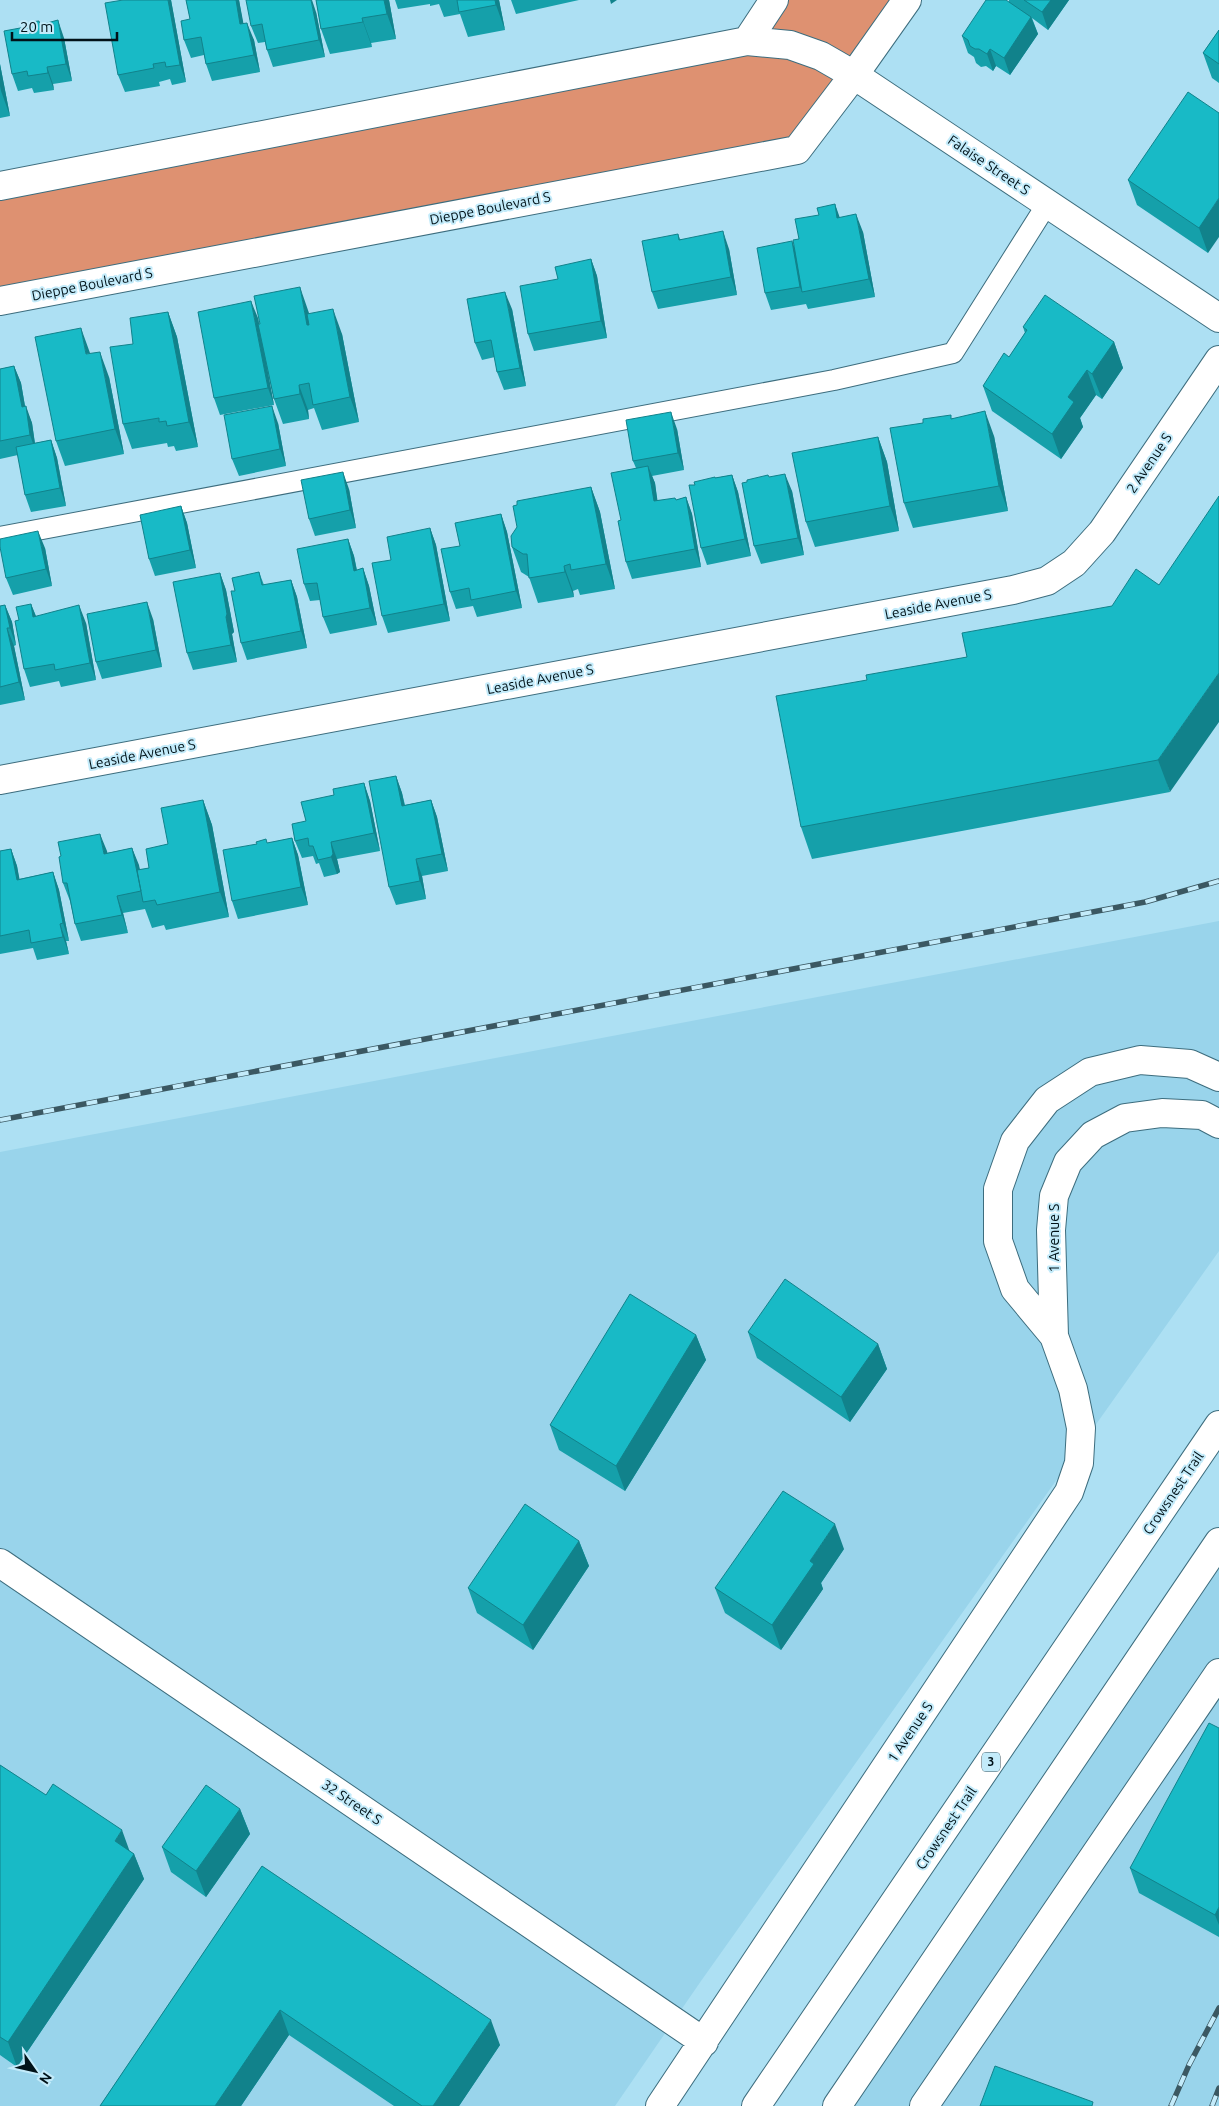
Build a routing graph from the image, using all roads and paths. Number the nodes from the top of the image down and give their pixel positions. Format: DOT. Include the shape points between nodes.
graph roads {
  1 [pos="774,0"];
  2 [pos="907,0"];
  3 [pos="747,41"];
  4 [pos="854,75"];
  5 [pos="0,186"];
  6 [pos="1047,204"];
  7 [pos="0,301"];
  8 [pos="1219,318"];
  9 [pos="1219,360"];
  10 [pos="0,537"];
  11 [pos="1074,563"];
  12 [pos="0,780"];
  13 [pos="1219,1077"];
  14 [pos="1219,1124"];
  15 [pos="1054,1336"];
  16 [pos="1219,1408"];
  17 [pos="1219,1425"];
  18 [pos="1202,1449"];
  19 [pos="1219,1542"];
  20 [pos="0,1563"];
  21 [pos="1219,1673"];
  22 [pos="704,2042"];
  23 [pos="660,2106"];
  24 [pos="756,2106"];
  25 [pos="837,2106"];
  26 [pos="924,2106"];
  1 -- 3 [label="main road"];
  2 -- 4 [label="main road, Dieppe Boulevard S"];
  3 -- 4 [label="main road, Falaise Street S" via="790,45 821,56"];
  3 -- 5 [label="main road"];
  4 -- 6 [label="main road, Falaise Street S"];
  4 -- 7 [label="main road, Dieppe Boulevard S" via="797,150"];
  6 -- 8 [label="main road, Falaise Street S"];
  6 -- 10 [label="lane" via="953,353 834,380"];
  9 -- 11 [label="main road, 2 Avenue S" via="1102,532"];
  11 -- 12 [label="main road, Leaside Avenue S" via="1047,581 1013,590"];
  13 -- 15 [label="main road, 1 Avenue S" via="1190,1064 1140,1060 1090,1072 1047,1100 1015,1141 998,1189 998,1241 1015,1289"];
  14 -- 15 [label="main road, 1 Avenue S" via="1202,1115 1162,1113 1125,1118 1093,1135 1068,1162 1054,1196"];
  15 -- 22 [label="main road, 1 Avenue S" via="1073,1389 1081,1428 1079,1463 1069,1492"];
  16 -- 18 [label="main road"];
  17 -- 18 [label="main road, Crowsnest Trail / 3"];
  18 -- 24 [label="main road, Crowsnest Trail / 3"];
  19 -- 25 [label="main road"];
  20 -- 22 [label="main road, 32 Street S"];
  21 -- 26 [label="main road"];
  22 -- 23 [label="main road, 1 Avenue S"];
}
